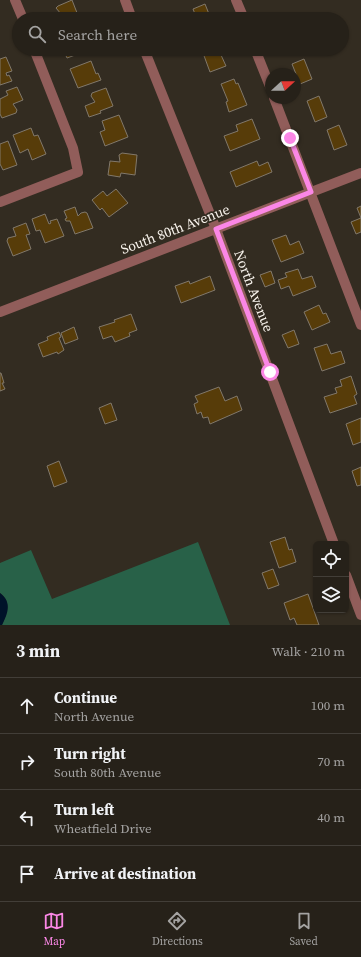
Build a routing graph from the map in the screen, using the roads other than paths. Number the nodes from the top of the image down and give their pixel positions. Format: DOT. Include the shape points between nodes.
graph roads {
  1 [pos="15,0"];
  2 [pos="125,0"];
  3 [pos="236,0"];
  4 [pos="20,12"];
  5 [pos="129,12"];
  6 [pos="241,12"];
  7 [pos="37,56"];
  8 [pos="147,56"];
  9 [pos="258,56"];
  10 [pos="265,74"];
  11 [pos="276,104"];
  12 [pos="361,173"];
  13 [pos="311,192"];
  14 [pos="0,202"];
  15 [pos="216,229"];
  16 [pos="0,312"];
  17 [pos="361,325"];
  18 [pos="333,541"];
  19 [pos="347,577"];
  20 [pos="361,616"];
  1 -- 4 [label="street"];
  2 -- 5 [label="street"];
  3 -- 6 [label="street"];
  7 -- 14 [label="street" via="73,148 78,172"];
  8 -- 15 [label="street, North Avenue"];
  9 -- 10 [label="street"];
  11 -- 13 [label="street"];
  12 -- 13 [label="street, South 80th Avenue"];
  13 -- 15 [label="street, South 80th Avenue"];
  13 -- 17 [label="street"];
  15 -- 16 [label="street, South 80th Avenue"];
  15 -- 18 [label="street, North Avenue"];
  19 -- 20 [label="street"];
}
